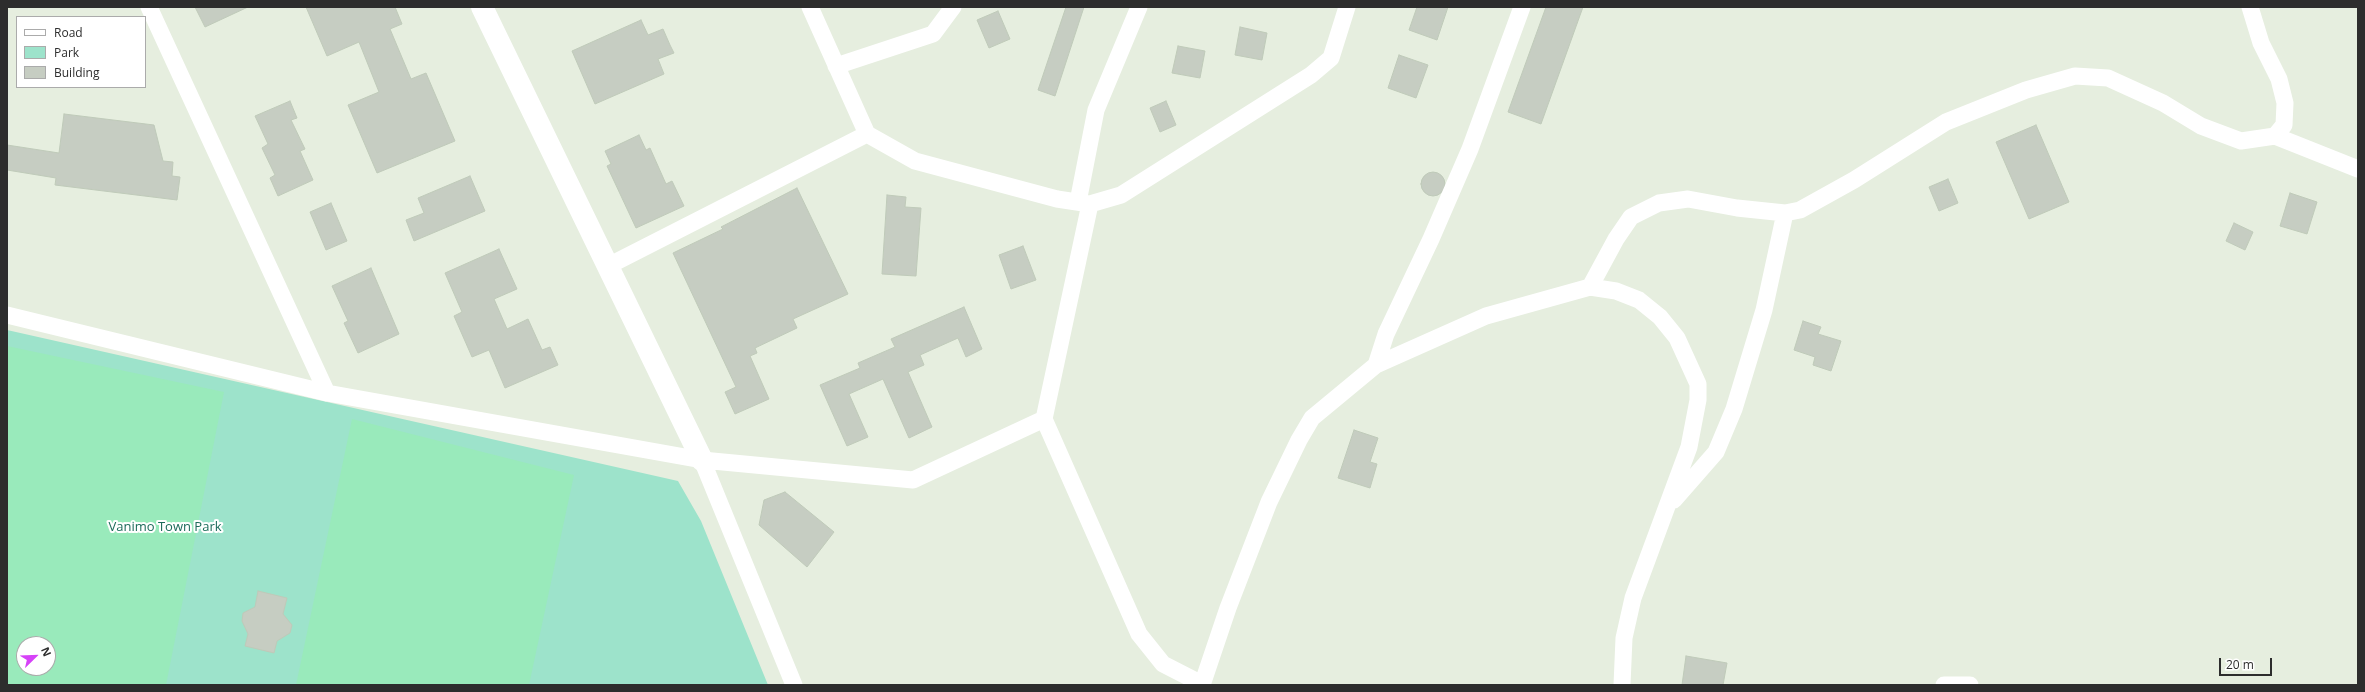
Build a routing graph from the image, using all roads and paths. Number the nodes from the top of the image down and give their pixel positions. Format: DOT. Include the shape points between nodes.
graph roads {
  1 [pos="149,7"];
  2 [pos="482,7"];
  3 [pos="810,7"];
  4 [pos="953,7"];
  5 [pos="1139,7"];
  6 [pos="1347,7"];
  7 [pos="1522,7"];
  8 [pos="2250,7"];
  9 [pos="836,66"];
  10 [pos="867,134"];
  11 [pos="2275,136"];
  12 [pos="2358,169"];
  13 [pos="1084,203"];
  14 [pos="1785,214"];
  15 [pos="608,266"];
  16 [pos="1590,287"];
  17 [pos="7,315"];
  18 [pos="1376,365"];
  19 [pos="327,393"];
  20 [pos="1044,419"];
  21 [pos="702,460"];
  22 [pos="1667,507"];
  23 [pos="794,685"];
  24 [pos="1202,685"];
  25 [pos="1622,685"];
  26 [pos="1944,685"];
  27 [pos="1970,685"];
  1 -- 19 [label="street"];
  2 -- 15 [label="street"];
  3 -- 9 [label="street"];
  4 -- 9 [label="street" via="934,34"];
  5 -- 13 [label="street" via="1096,110"];
  6 -- 13 [label="street" via="1331,58 1310,75 1121,195"];
  7 -- 18 [label="street" via="1470,149 1386,334"];
  8 -- 11 [label="street" via="2260,43 2279,79 2285,103 2284,125"];
  9 -- 10 [label="street"];
  10 -- 13 [label="street" via="916,161 1057,199"];
  10 -- 15 [label="street"];
  11 -- 12 [label="street"];
  11 -- 14 [label="street" via="2241,141 2201,126 2163,103 2108,78 2075,76 2026,90 1946,122 1854,180 1800,210"];
  13 -- 20 [label="street"];
  14 -- 16 [label="street" via="1688,199 1660,203 1631,217"];
  14 -- 22 [label="street" via="1764,310 1734,409 1716,452"];
  15 -- 21 [label="street"];
  16 -- 18 [label="street" via="1486,316"];
  16 -- 22 [label="street" via="1616,290 1639,300 1660,318 1677,338 1693,368 1698,384 1698,400 1689,447"];
  17 -- 19 [label="street"];
  18 -- 24 [label="street" via="1312,418 1299,440 1269,502 1228,608"];
  19 -- 21 [label="street"];
  20 -- 21 [label="street" via="913,480"];
  20 -- 24 [label="street" via="1139,634 1163,664"];
  21 -- 23 [label="street"];
  22 -- 25 [label="street" via="1633,598 1624,638"];
  26 -- 27 [label="street"];
}
